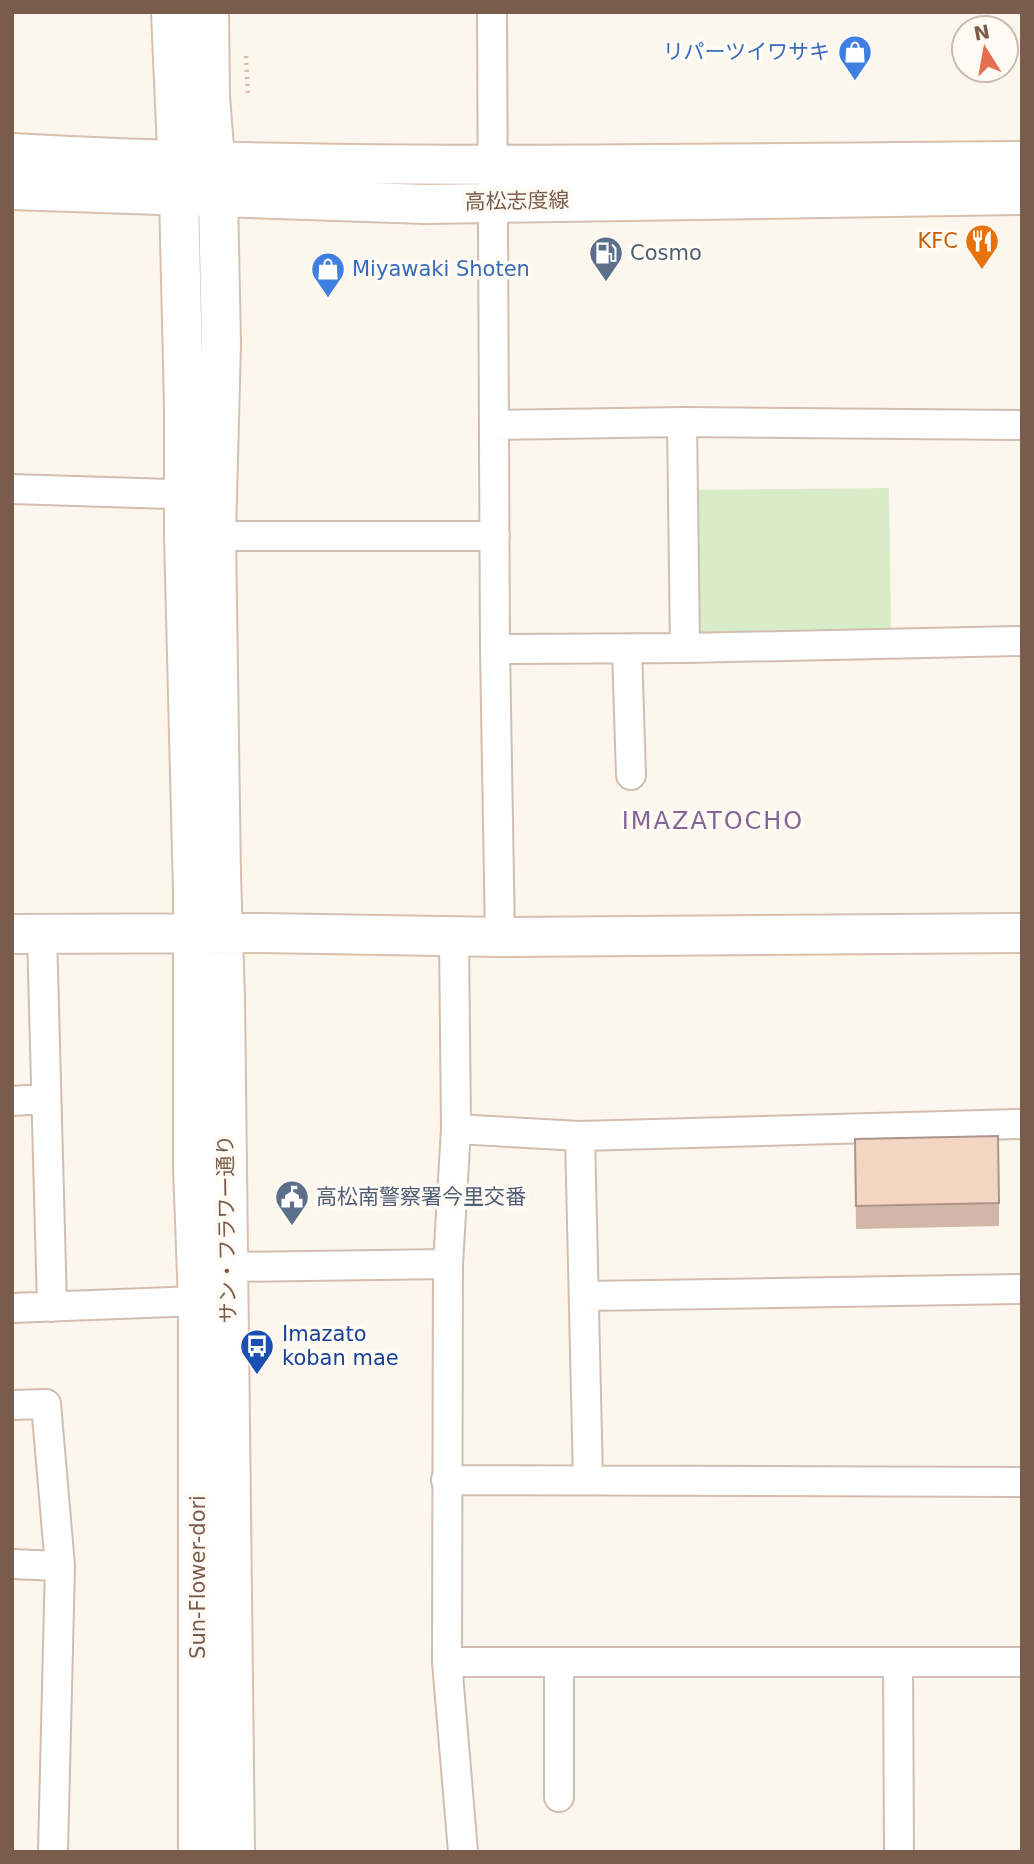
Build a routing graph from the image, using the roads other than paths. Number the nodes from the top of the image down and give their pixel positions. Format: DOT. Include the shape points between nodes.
graph roads {
  1 [pos="171,12"];
  2 [pos="209,12"];
  3 [pos="492,12"];
  4 [pos="12,153"];
  5 [pos="1022,161"];
  6 [pos="178,179"];
  7 [pos="217,179"];
  8 [pos="493,183"];
  9 [pos="12,190"];
  10 [pos="1022,195"];
  11 [pos="682,422"];
  12 [pos="495,425"];
  13 [pos="1022,425"];
  14 [pos="12,489"];
  15 [pos="201,495"];
  16 [pos="200,536"];
  17 [pos="495,536"];
  18 [pos="1022,641"];
  19 [pos="685,648"];
  20 [pos="495,649"];
  21 [pos="627,649"];
  22 [pos="631,775"];
  23 [pos="1022,933"];
  24 [pos="27,934"];
  25 [pos="207,934"];
  26 [pos="454,936"];
  27 [pos="500,937"];
  28 [pos="46,1099"];
  29 [pos="12,1101"];
  30 [pos="1022,1124"];
  31 [pos="456,1129"];
  32 [pos="580,1136"];
  33 [pos="448,1264"];
  34 [pos="207,1279"];
  35 [pos="1022,1289"];
  36 [pos="585,1296"];
  37 [pos="52,1307"];
  38 [pos="12,1308"];
  39 [pos="12,1405"];
  40 [pos="446,1480"];
  41 [pos="588,1480"];
  42 [pos="1022,1482"];
  43 [pos="12,1564"];
  44 [pos="60,1566"];
  45 [pos="447,1662"];
  46 [pos="559,1662"];
  47 [pos="898,1662"];
  48 [pos="1022,1662"];
  49 [pos="559,1797"];
  50 [pos="52,1852"];
  51 [pos="198,1852"];
  52 [pos="235,1852"];
  53 [pos="463,1852"];
  54 [pos="899,1852"];
  1 -- 6 [label="street"];
  2 -- 7 [label="street"];
  3 -- 8 [label="street"];
  4 -- 6 [label="street, 高松志度線"];
  5 -- 8 [label="street, 高松志度線"];
  6 -- 7 [label="street, 高松志度線"];
  6 -- 9 [label="street, 高松志度線"];
  6 -- 15 [label="street"];
  7 -- 8 [label="street, 高松志度線" via="425,204"];
  7 -- 15 [label="street" via="221,343"];
  8 -- 10 [label="street, 高松志度線"];
  8 -- 12 [label="street"];
  11 -- 12 [label="street"];
  11 -- 13 [label="street"];
  11 -- 19 [label="street"];
  12 -- 17 [label="street"];
  14 -- 15 [label="street"];
  15 -- 16 [label="street, サン・フラワー通り"];
  16 -- 17 [label="street"];
  16 -- 25 [label="street, サン・フラワー通り"];
  17 -- 20 [label="street"];
  18 -- 19 [label="street"];
  19 -- 21 [label="street"];
  20 -- 21 [label="street"];
  20 -- 27 [label="street"];
  21 -- 22 [label="street"];
  23 -- 27 [label="street"];
  24 -- 25 [label="street"];
  24 -- 28 [label="street"];
  25 -- 26 [label="street"];
  25 -- 34 [label="street, サン・フラワー通り" via="193,1168"];
  26 -- 27 [label="street"];
  26 -- 31 [label="street"];
  28 -- 29 [label="street"];
  28 -- 37 [label="street"];
  30 -- 32 [label="street"];
  31 -- 32 [label="street"];
  31 -- 33 [label="street"];
  32 -- 36 [label="street"];
  33 -- 34 [label="street"];
  33 -- 40 [label="street"];
  34 -- 37 [label="street"];
  34 -- 51 [label="street, Sun-Flower-dori"];
  34 -- 52 [label="street, Sun-Flower-dori"];
  35 -- 36 [label="street"];
  36 -- 41 [label="street"];
  37 -- 38 [label="street"];
  39 -- 44 [label="street" via="46,1404"];
  40 -- 41 [label="street"];
  40 -- 45 [label="street"];
  41 -- 42 [label="street"];
  43 -- 44 [label="street"];
  44 -- 50 [label="street"];
  45 -- 46 [label="street"];
  45 -- 53 [label="street"];
  46 -- 47 [label="street"];
  46 -- 49 [label="street"];
  47 -- 48 [label="street"];
  47 -- 54 [label="street"];
}
